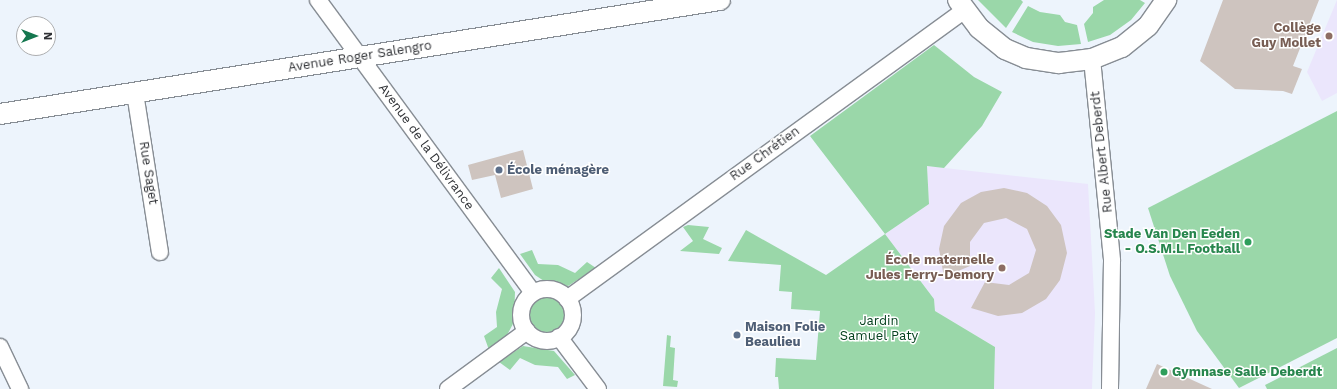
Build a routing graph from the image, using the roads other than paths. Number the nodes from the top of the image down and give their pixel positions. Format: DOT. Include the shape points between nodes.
graph roads {
  1 [pos="318,0"];
  2 [pos="720,0"];
  3 [pos="1166,0"];
  4 [pos="961,6"];
  5 [pos="360,57"];
  6 [pos="1092,60"];
  7 [pos="135,93"];
  8 [pos="0,114"];
  9 [pos="160,252"];
  10 [pos="533,293"];
  11 [pos="567,299"];
  12 [pos="527,331"];
  13 [pos="559,337"];
  14 [pos="0,348"];
  15 [pos="20,389"];
  16 [pos="448,389"];
  17 [pos="598,389"];
  18 [pos="1110,389"];
  1 -- 5 [label="street, Avenue de la Délivrance"];
  2 -- 5 [label="street, Avenue Roger Salengro"];
  3 -- 6 [label="street" via="1140,34 1118,49"];
  4 -- 6 [label="street" via="987,36 1026,58 1059,63"];
  4 -- 11 [label="street, Rue Chrétien"];
  5 -- 7 [label="street, Avenue Roger Salengro"];
  5 -- 10 [label="street, Avenue de la Délivrance"];
  6 -- 18 [label="street, Rue Albert Deberdt" via="1112,261"];
  7 -- 8 [label="street, Avenue Roger Salengro"];
  7 -- 9 [label="street, Rue Saget"];
  10 -- 11 [label="street" via="548,289"];
  10 -- 12 [label="street" via="526,299 521,315"];
  11 -- 13 [label="street" via="572,306 571,324"];
  12 -- 13 [label="street" via="539,339"];
  12 -- 16 [label="street"];
  13 -- 17 [label="street"];
  14 -- 15 [label="street"];
}
